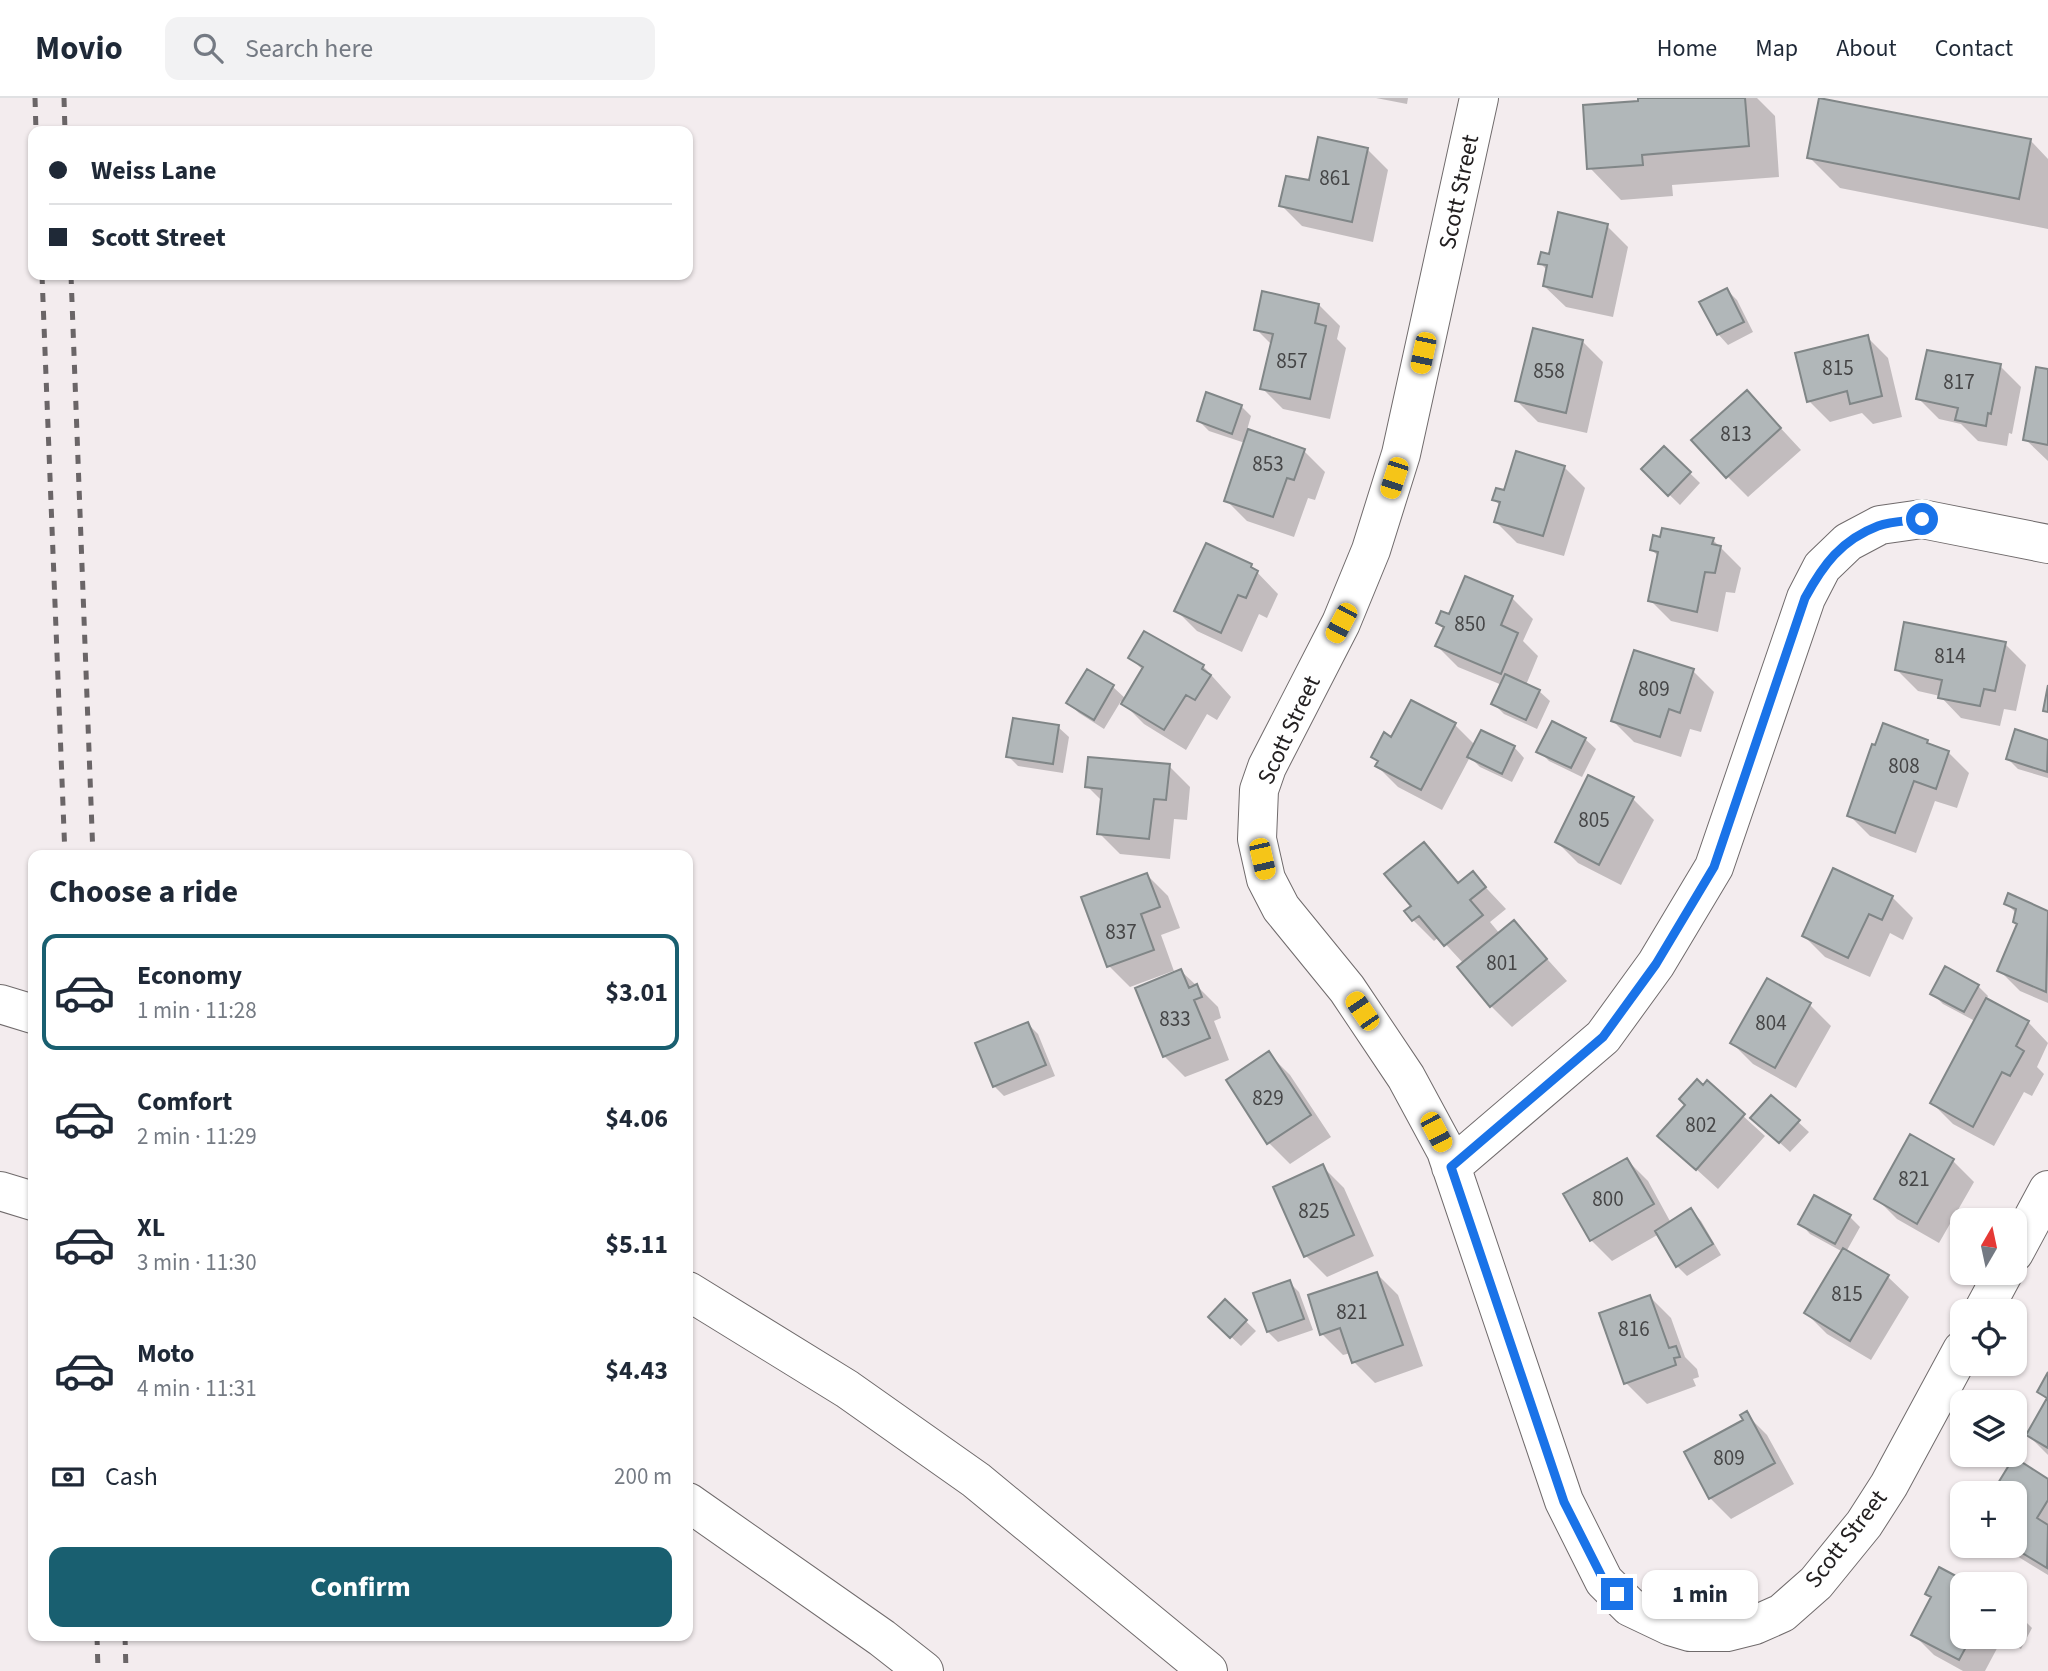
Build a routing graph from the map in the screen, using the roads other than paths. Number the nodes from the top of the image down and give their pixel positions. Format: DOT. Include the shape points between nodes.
graph roads {
  1 [pos="1479,98"];
  2 [pos="2048,544"];
  3 [pos="0,1004"];
  4 [pos="28,1012"];
  5 [pos="1451,1167"];
  6 [pos="2048,1190"];
  7 [pos="0,1191"];
  8 [pos="28,1199"];
  9 [pos="2027,1229"];
  10 [pos="693,1294"];
  11 [pos="1950,1372"];
  12 [pos="693,1506"];
  13 [pos="924,1671"];
  14 [pos="1208,1671"];
  1 -- 5 [label="main road, Scott Street" via="1401,454 1371,550 1341,623 1266,767 1259,790 1257,839 1266,879 1281,908 1347,989 1406,1077"];
  2 -- 5 [label="main road" via="1922,519 1880,525 1848,542 1822,567 1805,598 1714,867 1656,964 1603,1037"];
  3 -- 4 [label="main road"];
  5 -- 11 [label="main road, Scott Street" via="1564,1502 1604,1581 1630,1607 1670,1626 1690,1632 1727,1632 1755,1625 1782,1613 1816,1583 1889,1485"];
  6 -- 9 [label="main road"];
  7 -- 8 [label="main road"];
  10 -- 14 [label="main road" via="847,1389 976,1480"];
  12 -- 13 [label="main road"];
}
